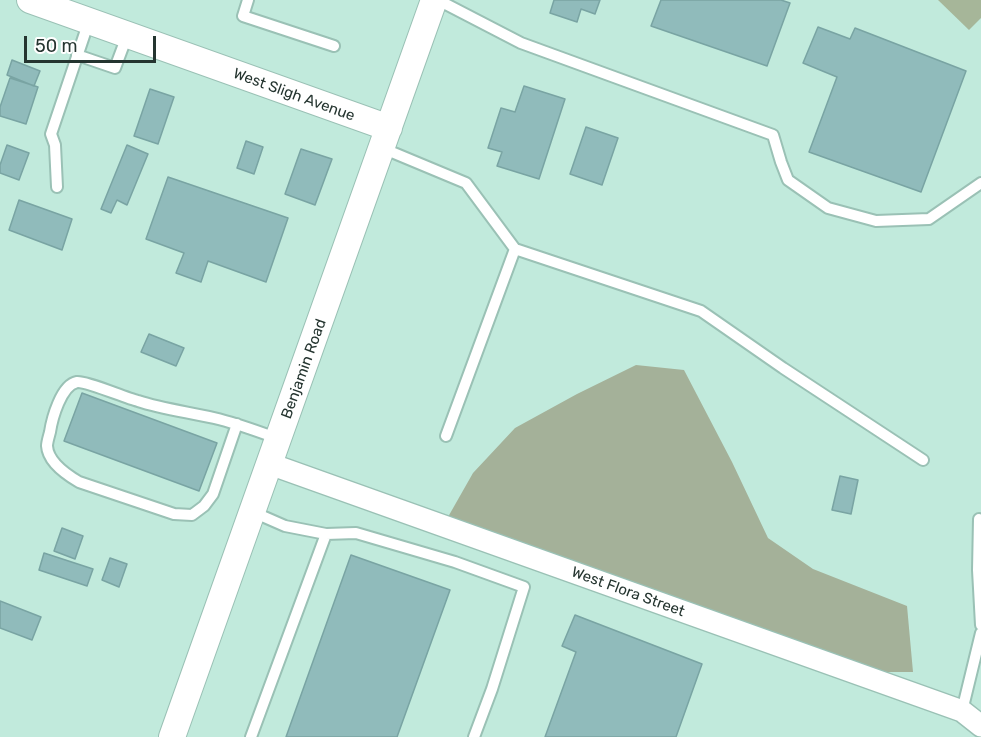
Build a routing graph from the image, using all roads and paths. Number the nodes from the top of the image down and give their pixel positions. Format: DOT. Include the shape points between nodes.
graph roads {
  1 [pos="30,0"];
  2 [pos="248,0"];
  3 [pos="436,0"];
  4 [pos="89,21"];
  5 [pos="128,35"];
  6 [pos="334,46"];
  7 [pos="77,56"];
  8 [pos="386,138"];
  9 [pos="981,183"];
  10 [pos="57,187"];
  11 [pos="515,249"];
  12 [pos="237,424"];
  13 [pos="446,436"];
  14 [pos="279,439"];
  15 [pos="923,460"];
  16 [pos="270,464"];
  17 [pos="253,512"];
  18 [pos="979,519"];
  19 [pos="326,534"];
  20 [pos="981,625"];
  21 [pos="981,633"];
  22 [pos="962,711"];
  23 [pos="981,726"];
  24 [pos="172,737"];
  25 [pos="251,737"];
  26 [pos="474,737"];
  1 -- 4 [label="street, West Sligh Avenue"];
  2 -- 6 [label="lane" via="243,16"];
  3 -- 8 [label="street, Benjamin Road"];
  3 -- 9 [label="lane" via="521,43 773,135 788,180 828,208 876,221 929,219"];
  4 -- 5 [label="street, West Sligh Avenue"];
  4 -- 7 [label="lane"];
  5 -- 7 [label="lane" via="115,68"];
  5 -- 8 [label="street, West Sligh Avenue"];
  7 -- 10 [label="lane" via="51,134"];
  8 -- 11 [label="lane" via="466,183"];
  8 -- 14 [label="street, Benjamin Road"];
  11 -- 13 [label="lane"];
  11 -- 15 [label="lane" via="701,311"];
  12 -- 12 [label="lane" via="138,401 78,382 64,393 53,415 47,447 52,459 79,482 174,514 192,515 213,494"];
  12 -- 14 [label="lane"];
  14 -- 16 [label="street, Benjamin Road"];
  16 -- 17 [label="street, Benjamin Road"];
  16 -- 22 [label="street, West Flora Street"];
  17 -- 19 [label="lane" via="285,526"];
  17 -- 24 [label="street, Benjamin Road"];
  18 -- 20 [label="lane"];
  19 -- 25 [label="lane"];
  19 -- 26 [label="lane" via="356,533 524,587"];
  21 -- 22 [label="lane"];
  22 -- 23 [label="street, West Flora Street"];
}
